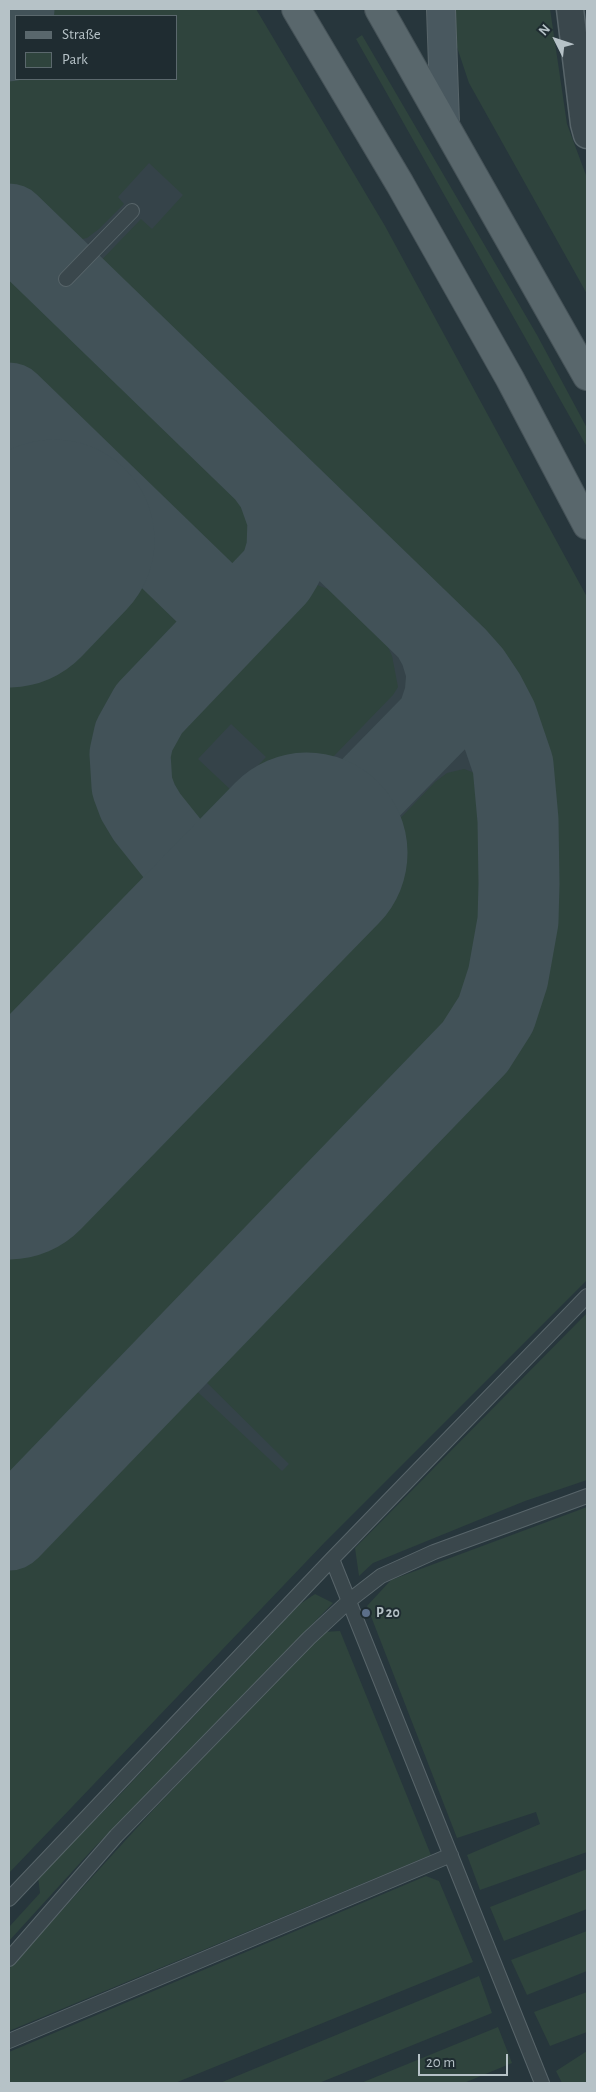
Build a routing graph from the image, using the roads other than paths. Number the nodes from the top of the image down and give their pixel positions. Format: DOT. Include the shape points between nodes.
graph roads {
  1 [pos="296,9"];
  2 [pos="320,9"];
  3 [pos="379,9"];
  4 [pos="441,9"];
  5 [pos="570,9"];
  6 [pos="314,38"];
  7 [pos="444,122"];
  8 [pos="586,126"];
  9 [pos="132,211"];
  10 [pos="66,279"];
  11 [pos="587,376"];
  12 [pos="587,525"];
  13 [pos="587,1296"];
  14 [pos="587,1496"];
  15 [pos="332,1559"];
  16 [pos="350,1600"];
  17 [pos="451,1855"];
  18 [pos="9,1899"];
  19 [pos="9,1959"];
  20 [pos="9,2041"];
  21 [pos="542,2083"];
  1 -- 6 [label="main road"];
  2 -- 6 [label="main road"];
  3 -- 7 [label="main road"];
  4 -- 7 [label="main road"];
  5 -- 8 [label="street"];
  6 -- 12 [label="main road" via="510,379"];
  7 -- 11 [label="main road"];
  9 -- 10 [label="lane"];
  13 -- 15 [label="lane"];
  14 -- 16 [label="lane" via="416,1560 381,1576"];
  15 -- 16 [label="lane"];
  15 -- 18 [label="lane"];
  16 -- 17 [label="lane"];
  16 -- 19 [label="lane" via="116,1836"];
  17 -- 20 [label="lane"];
  17 -- 21 [label="lane"];
}
